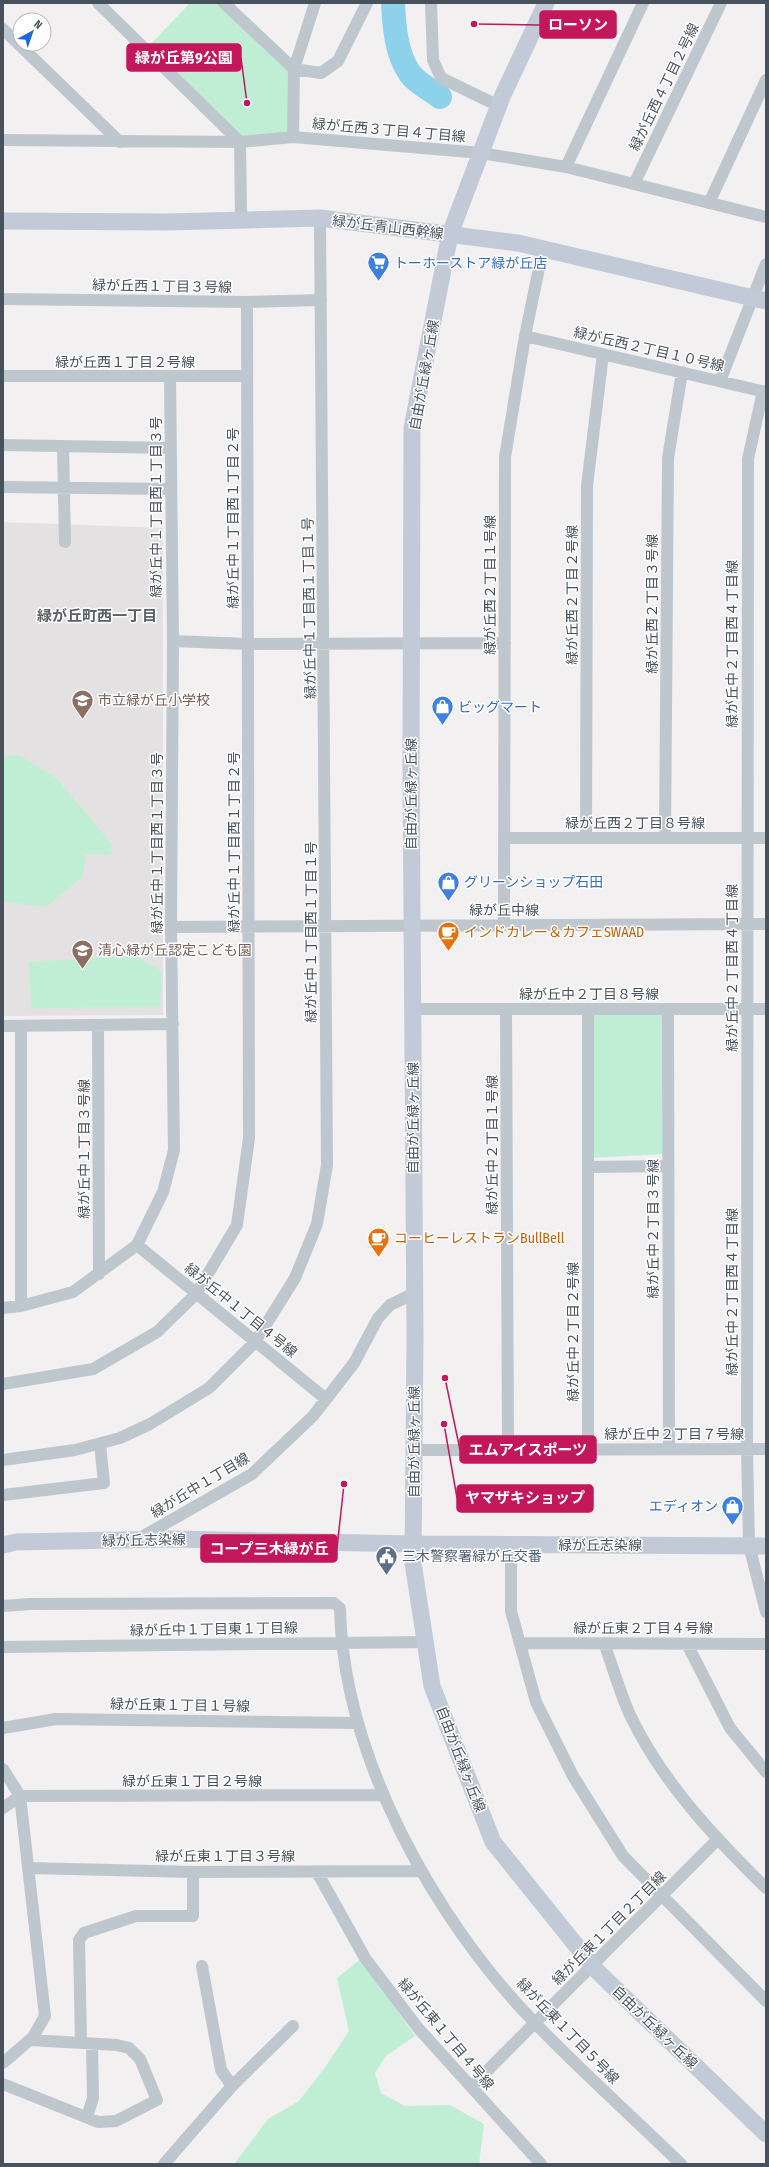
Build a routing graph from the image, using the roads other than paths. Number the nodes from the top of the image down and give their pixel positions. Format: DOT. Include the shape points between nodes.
graph roads {
  1 [pos="98,3"];
  2 [pos="224,3"];
  3 [pos="315,3"];
  4 [pos="367,3"];
  5 [pos="431,3"];
  6 [pos="546,3"];
  7 [pos="644,3"];
  8 [pos="721,3"];
  9 [pos="3,29"];
  10 [pos="294,69"];
  11 [pos="766,80"];
  12 [pos="499,106"];
  13 [pos="293,137"];
  14 [pos="3,140"];
  15 [pos="120,142"];
  16 [pos="240,142"];
  17 [pos="481,153"];
  18 [pos="566,167"];
  19 [pos="634,184"];
  20 [pos="709,203"];
  21 [pos="766,217"];
  22 [pos="320,218"];
  23 [pos="241,220"];
  24 [pos="3,221"];
  25 [pos="450,234"];
  26 [pos="543,249"];
  27 [pos="766,264"];
  28 [pos="3,299"];
  29 [pos="759,299"];
  30 [pos="321,300"];
  31 [pos="247,302"];
  32 [pos="525,336"];
  33 [pos="603,354"];
  34 [pos="682,372"];
  35 [pos="3,376"];
  36 [pos="248,376"];
  37 [pos="170,377"];
  38 [pos="720,381"];
  39 [pos="764,392"];
  40 [pos="3,445"];
  41 [pos="63,446"];
  42 [pos="171,448"];
  43 [pos="3,487"];
  44 [pos="64,487"];
  45 [pos="171,489"];
  46 [pos="65,542"];
  47 [pos="173,642"];
  48 [pos="324,643"];
  49 [pos="411,643"];
  50 [pos="505,643"];
  51 [pos="248,644"];
  52 [pos="504,838"];
  53 [pos="586,838"];
  54 [pos="665,838"];
  55 [pos="746,838"];
  56 [pos="766,838"];
  57 [pos="747,924"];
  58 [pos="766,924"];
  59 [pos="412,925"];
  60 [pos="504,925"];
  61 [pos="327,926"];
  62 [pos="171,927"];
  63 [pos="249,927"];
  64 [pos="413,1009"];
  65 [pos="506,1009"];
  66 [pos="588,1009"];
  67 [pos="668,1009"];
  68 [pos="747,1009"];
  69 [pos="766,1009"];
  70 [pos="173,1024"];
  71 [pos="98,1025"];
  72 [pos="3,1026"];
  73 [pos="20,1026"];
  74 [pos="668,1166"];
  75 [pos="588,1167"];
  76 [pos="137,1245"];
  77 [pos="99,1274"];
  78 [pos="415,1293"];
  79 [pos="196,1294"];
  80 [pos="21,1306"];
  81 [pos="3,1308"];
  82 [pos="255,1342"];
  83 [pos="3,1384"];
  84 [pos="326,1399"];
  85 [pos="100,1444"];
  86 [pos="588,1449"];
  87 [pos="669,1449"];
  88 [pos="747,1449"];
  89 [pos="766,1449"];
  90 [pos="414,1450"];
  91 [pos="508,1450"];
  92 [pos="3,1460"];
  93 [pos="3,1495"];
  94 [pos="137,1540"];
  95 [pos="414,1544"];
  96 [pos="511,1544"];
  97 [pos="3,1545"];
  98 [pos="749,1546"];
  99 [pos="766,1546"];
  100 [pos="3,1606"];
  101 [pos="766,1612"];
  102 [pos="341,1642"];
  103 [pos="425,1642"];
  104 [pos="520,1643"];
  105 [pos="604,1643"];
  106 [pos="687,1644"];
  107 [pos="766,1644"];
  108 [pos="3,1647"];
  109 [pos="357,1723"];
  110 [pos="3,1728"];
  111 [pos="3,1769"];
  112 [pos="766,1772"];
  113 [pos="384,1795"];
  114 [pos="20,1796"];
  115 [pos="3,1808"];
  116 [pos="717,1840"];
  117 [pos="28,1868"];
  118 [pos="421,1871"];
  119 [pos="193,1872"];
  120 [pos="317,1872"];
  121 [pos="766,1888"];
  122 [pos="661,1897"];
  123 [pos="592,1965"];
  124 [pos="202,1966"];
  125 [pos="766,2001"];
  126 [pos="535,2023"];
  127 [pos="293,2026"];
  128 [pos="30,2040"];
  129 [pos="87,2044"];
  130 [pos="3,2063"];
  131 [pos="3,2084"];
  132 [pos="232,2086"];
  133 [pos="471,2088"];
  134 [pos="87,2117"];
  135 [pos="766,2134"];
  136 [pos="164,2164"];
  137 [pos="540,2164"];
  138 [pos="681,2164"];
  1 -- 16 [label="street"];
  2 -- 10 [label="street"];
  3 -- 10 [label="street"];
  4 -- 10 [label="street" via="338,61 321,73"];
  5 -- 12 [label="street" via="433,60 441,78"];
  6 -- 12 [label="street, 自由が丘緑ヶ丘線"];
  7 -- 18 [label="street"];
  8 -- 19 [label="street, 緑が丘西４丁目２号線"];
  9 -- 15 [label="street"];
  10 -- 13 [label="street"];
  11 -- 20 [label="street"];
  12 -- 17 [label="street, 自由が丘緑ヶ丘線"];
  13 -- 16 [label="street, 緑が丘西３丁目４丁目線"];
  13 -- 17 [label="street, 緑が丘西３丁目４丁目線"];
  14 -- 15 [label="street, 緑が丘西３丁目４丁目線"];
  15 -- 16 [label="street, 緑が丘西３丁目４丁目線"];
  16 -- 23 [label="street"];
  17 -- 18 [label="street, 緑が丘西３丁目４丁目線"];
  17 -- 25 [label="street, 自由が丘緑ヶ丘線"];
  18 -- 19 [label="street, 緑が丘西３丁目４丁目線"];
  19 -- 20 [label="street, 緑が丘西３丁目４丁目線"];
  20 -- 21 [label="street, 緑が丘西３丁目４丁目線"];
  22 -- 23 [label="street, 緑が丘青山西幹線"];
  22 -- 25 [label="street, 緑が丘青山西幹線"];
  22 -- 30 [label="street, 緑が丘中１丁目西１丁目１号"];
  23 -- 24 [label="street, 緑が丘青山西幹線"];
  25 -- 26 [label="street, 緑が丘青山西幹線"];
  25 -- 49 [label="street, 自由が丘緑ヶ丘線" via="412,428"];
  26 -- 29 [label="street, 緑が丘青山西幹線"];
  26 -- 32 [label="street, 緑が丘西２丁目１号線"];
  27 -- 29 [label="street"];
  28 -- 31 [label="street, 緑が丘西１丁目３号線"];
  29 -- 38 [label="street"];
  30 -- 31 [label="street, 緑が丘西１丁目３号線"];
  30 -- 48 [label="street, 緑が丘中１丁目西１丁目１号"];
  31 -- 36 [label="street, 緑が丘中１丁目西１丁目２号"];
  32 -- 33 [label="street, 緑が丘西２丁目１０号線"];
  32 -- 50 [label="street, 緑が丘西２丁目１号線" via="506,457"];
  33 -- 34 [label="street, 緑が丘西２丁目１０号線"];
  33 -- 53 [label="street, 緑が丘西２丁目２号線" via="587,486"];
  34 -- 38 [label="street, 緑が丘西２丁目１０号線"];
  34 -- 54 [label="street, 緑が丘西２丁目３号線" via="668,458"];
  35 -- 37 [label="street, 緑が丘西１丁目２号線"];
  36 -- 37 [label="street, 緑が丘西１丁目２号線"];
  36 -- 51 [label="street, 緑が丘中１丁目西１丁目２号"];
  37 -- 42 [label="street, 緑が丘中１丁目西１丁目３号"];
  38 -- 39 [label="street, 緑が丘西２丁目１０号線"];
  39 -- 55 [label="street, 緑が丘中２丁目西４丁目線" via="748,459"];
  40 -- 41 [label="street"];
  41 -- 42 [label="street"];
  41 -- 44 [label="street"];
  42 -- 45 [label="street, 緑が丘中１丁目西１丁目３号"];
  43 -- 44 [label="street"];
  44 -- 45 [label="street"];
  44 -- 46 [label="street"];
  45 -- 47 [label="street, 緑が丘中１丁目西１丁目３号"];
  47 -- 51 [label="street"];
  47 -- 62 [label="street, 緑が丘中１丁目西１丁目３号"];
  48 -- 49 [label="street"];
  48 -- 51 [label="street"];
  48 -- 61 [label="street, 緑が丘中１丁目西１丁目１号"];
  49 -- 50 [label="street"];
  49 -- 59 [label="street, 自由が丘緑ヶ丘線"];
  50 -- 52 [label="street, 緑が丘西２丁目１号線"];
  51 -- 63 [label="street, 緑が丘中１丁目西１丁目２号"];
  52 -- 53 [label="street, 緑が丘西２丁目８号線"];
  52 -- 60 [label="street, 緑が丘西２丁目１号線"];
  53 -- 54 [label="street, 緑が丘西２丁目８号線"];
  54 -- 55 [label="street, 緑が丘西２丁目８号線"];
  55 -- 56 [label="street, 緑が丘西２丁目８号線"];
  55 -- 57 [label="street, 緑が丘中２丁目西４丁目線"];
  57 -- 58 [label="street, 緑が丘中線"];
  57 -- 60 [label="street, 緑が丘中線"];
  57 -- 68 [label="street, 緑が丘中２丁目西４丁目線"];
  59 -- 60 [label="street, 緑が丘中線"];
  59 -- 61 [label="street, 緑が丘中線"];
  59 -- 64 [label="street, 自由が丘緑ヶ丘線"];
  61 -- 63 [label="street, 緑が丘中線"];
  61 -- 82 [label="street, 緑が丘中１丁目西１丁目１号" via="328,1165 317,1224 295,1278"];
  62 -- 63 [label="street, 緑が丘中線"];
  62 -- 70 [label="street, 緑が丘中１丁目西１丁目３号"];
  63 -- 79 [label="street, 緑が丘中１丁目西１丁目２号" via="249,1138 241,1201 237,1225"];
  64 -- 65 [label="street, 緑が丘中２丁目８号線"];
  64 -- 78 [label="street, 自由が丘緑ヶ丘線"];
  65 -- 66 [label="street, 緑が丘中２丁目８号線"];
  65 -- 91 [label="street, 緑が丘中２丁目１号線"];
  66 -- 67 [label="street, 緑が丘中２丁目８号線"];
  66 -- 75 [label="street, 緑が丘中２丁目２号線"];
  67 -- 68 [label="street, 緑が丘中２丁目８号線"];
  67 -- 74 [label="street, 緑が丘中２丁目３号線"];
  68 -- 69 [label="street, 緑が丘中２丁目８号線"];
  68 -- 88 [label="street, 緑が丘中２丁目西４丁目線"];
  70 -- 71 [label="street"];
  70 -- 76 [label="street, 緑が丘中１丁目西１丁目３号" via="174,1150 163,1192"];
  71 -- 73 [label="street"];
  71 -- 77 [label="street, 緑が丘中１丁目３号線"];
  72 -- 73 [label="street"];
  73 -- 80 [label="street"];
  74 -- 75 [label="street"];
  74 -- 87 [label="street, 緑が丘中２丁目３号線"];
  75 -- 86 [label="street, 緑が丘中２丁目２号線"];
  76 -- 77 [label="street, 緑が丘中１丁目西１丁目３号"];
  76 -- 79 [label="street, 緑が丘中１丁目４号線"];
  77 -- 80 [label="street, 緑が丘中１丁目西１丁目３号" via="73,1292"];
  78 -- 84 [label="street, 緑が丘中１丁目線" via="390,1305 378,1318 354,1363"];
  78 -- 90 [label="street, 自由が丘緑ヶ丘線"];
  79 -- 82 [label="street, 緑が丘中１丁目４号線"];
  79 -- 83 [label="street, 緑が丘中１丁目西１丁目２号" via="157,1332 93,1369"];
  80 -- 81 [label="street, 緑が丘中１丁目西１丁目３号"];
  82 -- 84 [label="street, 緑が丘中１丁目４号線"];
  82 -- 85 [label="street, 緑が丘中１丁目西１丁目１号" via="209,1388 150,1424"];
  84 -- 94 [label="street, 緑が丘中１丁目線" via="313,1416 252,1474"];
  85 -- 92 [label="street, 緑が丘中１丁目西１丁目１号"];
  85 -- 93 [label="street" via="104,1483"];
  86 -- 87 [label="street, 緑が丘中２丁目７号線"];
  86 -- 91 [label="street, 緑が丘中２丁目７号線"];
  87 -- 88 [label="street, 緑が丘中２丁目７号線"];
  88 -- 89 [label="street, 緑が丘中２丁目７号線"];
  88 -- 98 [label="street, 緑が丘中２丁目西４丁目線"];
  90 -- 91 [label="street, 緑が丘中２丁目７号線"];
  90 -- 95 [label="street, 自由が丘緑ヶ丘線"];
  94 -- 95 [label="street, 緑が丘志染線"];
  94 -- 97 [label="street, 緑が丘志染線" via="16,1542"];
  95 -- 96 [label="street, 緑が丘志染線"];
  95 -- 103 [label="street, 自由が丘緑ヶ丘線" via="413,1563"];
  96 -- 98 [label="street, 緑が丘志染線"];
  96 -- 104 [label="street" via="511,1611"];
  98 -- 99 [label="street, 緑が丘志染線"];
  98 -- 101 [label="street, 緑が丘中２丁目西４丁目線"];
  100 -- 102 [label="street, 緑が丘東１丁目５号線" via="334,1603 340,1608"];
  102 -- 103 [label="street, 緑が丘中１丁目東１丁目線"];
  102 -- 108 [label="street, 緑が丘中１丁目東１丁目線"];
  102 -- 109 [label="street, 緑が丘東１丁目５号線"];
  103 -- 123 [label="street, 自由が丘緑ヶ丘線" via="432,1686 493,1842"];
  104 -- 105 [label="street, 緑が丘東２丁目４号線"];
  104 -- 122 [label="street" via="536,1702 573,1776 623,1856"];
  105 -- 106 [label="street, 緑が丘東２丁目４号線"];
  105 -- 116 [label="street" via="634,1723 663,1773"];
  106 -- 107 [label="street, 緑が丘東２丁目４号線"];
  106 -- 112 [label="street" via="730,1728"];
  109 -- 110 [label="street, 緑が丘東１丁目１号線" via="56,1719"];
  109 -- 113 [label="street, 緑が丘東１丁目５号線"];
  111 -- 114 [label="street"];
  113 -- 114 [label="street, 緑が丘東１丁目２号線"];
  113 -- 118 [label="street, 緑が丘東１丁目５号線"];
  114 -- 115 [label="street"];
  114 -- 117 [label="street"];
  116 -- 121 [label="street"];
  116 -- 122 [label="street, 緑が丘東１丁目２丁目線"];
  117 -- 119 [label="street, 緑が丘東１丁目３号線"];
  117 -- 128 [label="street" via="45,2016"];
  118 -- 120 [label="street, 緑が丘東１丁目３号線"];
  118 -- 126 [label="street, 緑が丘東１丁目５号線" via="478,1958"];
  119 -- 120 [label="street, 緑が丘東１丁目３号線"];
  119 -- 129 [label="street" via="194,1916 136,1916 84,1933 79,1940"];
  120 -- 133 [label="street, 緑が丘東１丁目４号線" via="365,1958 418,2028"];
  122 -- 123 [label="street, 緑が丘東１丁目２丁目線"];
  122 -- 125 [label="street"];
  123 -- 126 [label="street, 緑が丘東１丁目２丁目線"];
  123 -- 135 [label="street, 自由が丘緑ヶ丘線"];
  124 -- 132 [label="street" via="221,2070"];
  126 -- 133 [label="street, 緑が丘東１丁目２丁目線"];
  126 -- 138 [label="street, 緑が丘東１丁目５号線"];
  127 -- 132 [label="street"];
  128 -- 129 [label="street"];
  128 -- 130 [label="street"];
  129 -- 134 [label="street" via="93,2098"];
  129 -- 134 [label="street" via="129,2048 140,2059 157,2100 116,2121 98,2122"];
  131 -- 134 [label="street"];
  132 -- 136 [label="street"];
  133 -- 137 [label="street, 緑が丘東１丁目４号線"];
}
